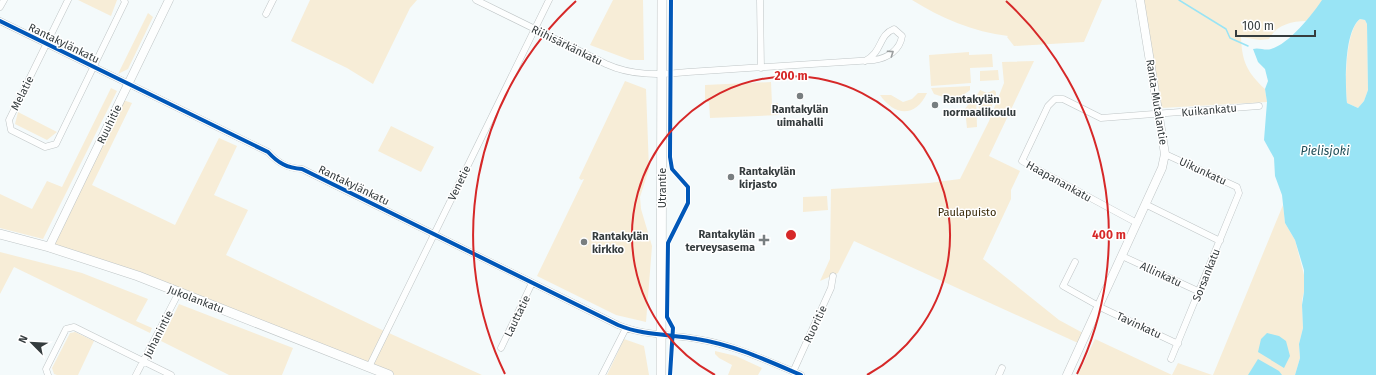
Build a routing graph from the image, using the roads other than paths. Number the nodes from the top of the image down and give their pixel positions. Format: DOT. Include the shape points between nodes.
graph roads {
  1 [pos="4,0"];
  2 [pos="68,0"];
  3 [pos="124,0"];
  4 [pos="169,0"];
  5 [pos="273,0"];
  6 [pos="476,0"];
  7 [pos="550,0"];
  8 [pos="662,0"];
  9 [pos="760,0"];
  10 [pos="1140,0"];
  11 [pos="0,7"];
  12 [pos="266,14"];
  13 [pos="0,21"];
  14 [pos="535,29"];
  15 [pos="47,44"];
  16 [pos="866,61"];
  17 [pos="95,67"];
  18 [pos="761,68"];
  19 [pos="662,74"];
  20 [pos="128,84"];
  21 [pos="1055,99"];
  22 [pos="1259,106"];
  23 [pos="1160,113"];
  24 [pos="1165,154"];
  25 [pos="1239,190"];
  26 [pos="1146,204"];
  27 [pos="1137,223"];
  28 [pos="0,234"];
  29 [pos="434,234"];
  30 [pos="1220,241"];
  31 [pos="49,247"];
  32 [pos="1122,256"];
  33 [pos="1075,262"];
  34 [pos="833,276"];
  35 [pos="532,283"];
  36 [pos="179,292"];
  37 [pos="1200,292"];
  38 [pos="1099,306"];
  39 [pos="626,328"];
  40 [pos="661,335"];
  41 [pos="1178,344"];
  42 [pos="501,348"];
  43 [pos="1171,360"];
  44 [pos="143,362"];
  45 [pos="369,367"];
  46 [pos="1002,368"];
  47 [pos="793,372"];
  48 [pos="48,375"];
  49 [pos="136,375"];
  50 [pos="171,375"];
  51 [pos="389,375"];
  52 [pos="602,375"];
  53 [pos="661,375"];
  54 [pos="801,375"];
  55 [pos="999,375"];
  56 [pos="1067,375"];
  1 -- 11 [label="street"];
  2 -- 15 [label="street"];
  3 -- 17 [label="street"];
  4 -- 20 [label="street, Ruuhitie"];
  5 -- 12 [label="street"];
  6 -- 14 [label="street, Riihisärkänkatu"];
  7 -- 14 [label="street, Venetie"];
  8 -- 19 [label="main road, Utrantie"];
  9 -- 18 [label="street"];
  10 -- 23 [label="street, Ranta-Mutalantie"];
  13 -- 15 [label="street, Rantakylänkatu"];
  14 -- 19 [label="street, Riihisärkänkatu" via="616,69"];
  14 -- 29 [label="street, Venetie"];
  15 -- 17 [label="street, Rantakylänkatu"];
  15 -- 17 [label="street, Melatie" via="9,120 11,130 46,147 56,144"];
  16 -- 16 [label="street, Riihisärkänkatu, one-way" via="876,60 896,50 902,42 902,36 894,29 890,31 877,52"];
  16 -- 18 [label="street, Riihisärkänkatu"];
  17 -- 20 [label="street, Rantakylänkatu"];
  18 -- 19 [label="street, Riihisärkänkatu"];
  19 -- 40 [label="main road, Utrantie"];
  20 -- 29 [label="street, Rantakylänkatu" via="268,152 277,162 291,168 302,169"];
  20 -- 31 [label="street, Ruuhitie"];
  21 -- 23 [label="street, Kuikankatu" via="1063,98 1101,118"];
  21 -- 27 [label="street, Haapanankatu" via="1048,106 1022,161"];
  22 -- 23 [label="street, Kuikankatu"];
  23 -- 24 [label="street, Ranta-Mutalantie"];
  24 -- 25 [label="street, Uikunkatu"];
  24 -- 26 [label="street, Ranta-Mutalantie" via="1162,168"];
  25 -- 30 [label="street, Sorsankatu"];
  26 -- 27 [label="street, Ranta-Mutalantie"];
  26 -- 30 [label="street"];
  27 -- 32 [label="street, Ranta-Mutalantie"];
  28 -- 31 [label="main road, Jukolankatu"];
  29 -- 35 [label="street, Rantakylänkatu"];
  29 -- 45 [label="street, Venetie"];
  30 -- 37 [label="street, Sorsankatu"];
  31 -- 36 [label="main road, Jukolankatu"];
  32 -- 37 [label="street, Allinkatu"];
  32 -- 38 [label="street, Ranta-Mutalantie"];
  33 -- 38 [label="street, Tavinkatu" via="1063,286"];
  34 -- 47 [label="street, Ruoritie" via="831,288"];
  35 -- 39 [label="street, Rantakylänkatu"];
  35 -- 42 [label="street, Lauttatie"];
  36 -- 44 [label="street, Juhanintie"];
  36 -- 45 [label="main road, Jukolankatu"];
  37 -- 41 [label="street, Sorsankatu"];
  38 -- 41 [label="street, Tavinkatu"];
  38 -- 56 [label="street, Ranta-Mutalantie"];
  39 -- 40 [label="street, Rantakylänkatu"];
  39 -- 52 [label="street"];
  40 -- 47 [label="street, Rantakylänkatu" via="696,338 734,347"];
  40 -- 53 [label="main road, Utrantie"];
  41 -- 43 [label="street, Sorsankatu"];
  44 -- 48 [label="street" via="74,327 66,329 46,369"];
  44 -- 49 [label="street, Juhanintie"];
  44 -- 50 [label="street"];
  45 -- 51 [label="main road, Jukolankatu"];
  46 -- 55 [label="street"];
  47 -- 54 [label="street, Rantakylänkatu"];
}
